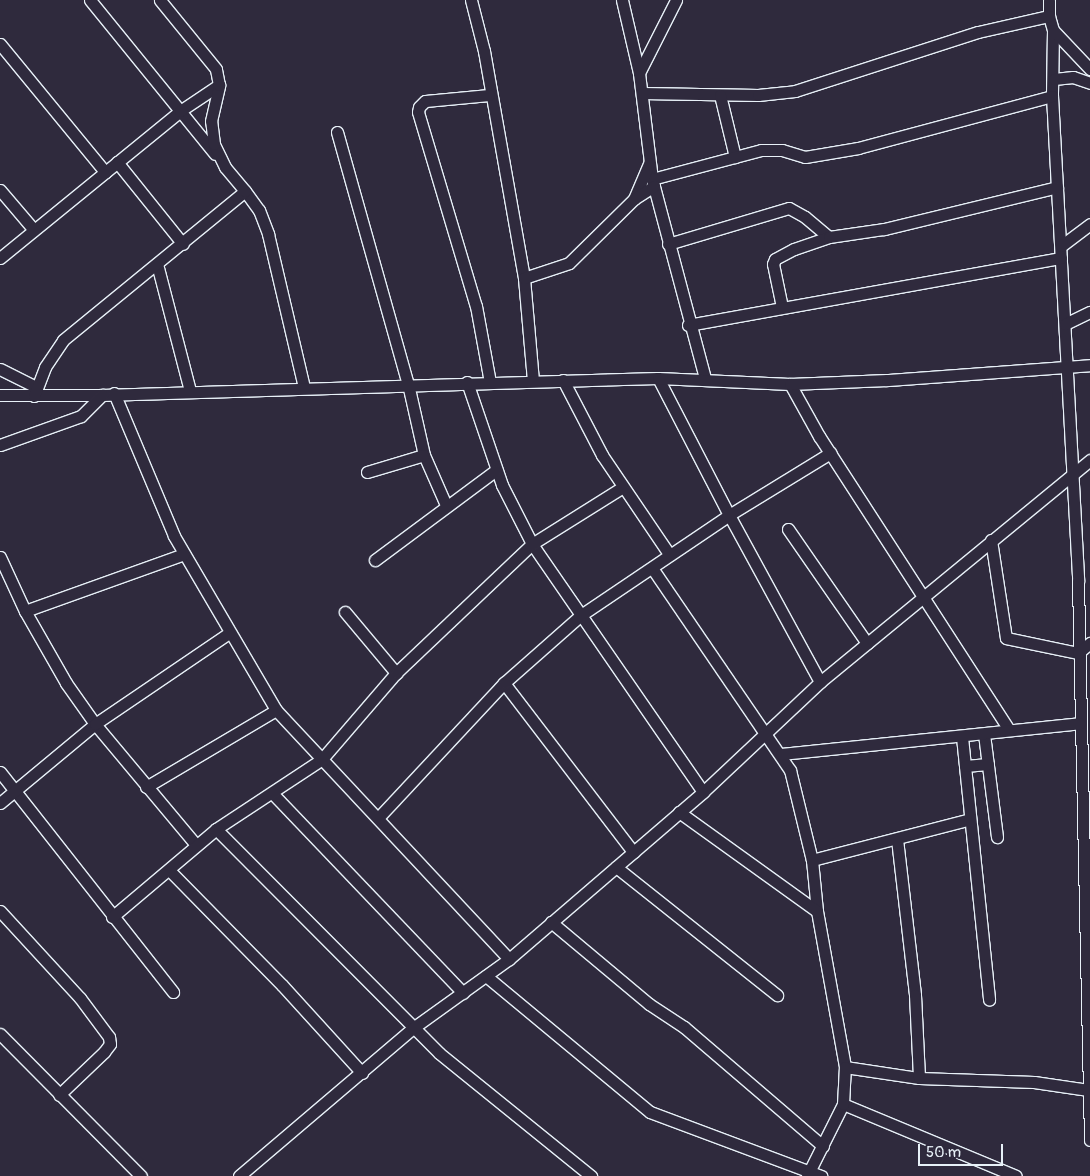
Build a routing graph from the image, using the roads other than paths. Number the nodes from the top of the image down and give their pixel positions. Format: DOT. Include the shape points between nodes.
graph roads {
  1 [pos="90,0"];
  2 [pos="160,0"];
  3 [pos="471,0"];
  4 [pos="622,0"];
  5 [pos="676,0"];
  6 [pos="1049,0"];
  7 [pos="1049,16"];
  8 [pos="1053,30"];
  9 [pos="0,44"];
  10 [pos="1090,69"];
  11 [pos="639,73"];
  12 [pos="1054,79"];
  13 [pos="1090,83"];
  14 [pos="219,85"];
  15 [pos="642,93"];
  16 [pos="490,95"];
  17 [pos="720,95"];
  18 [pos="1052,96"];
  19 [pos="180,111"];
  20 [pos="337,132"];
  21 [pos="735,157"];
  22 [pos="117,162"];
  23 [pos="649,163"];
  24 [pos="225,167"];
  25 [pos="105,172"];
  26 [pos="653,183"];
  27 [pos="1057,187"];
  28 [pos="0,190"];
  29 [pos="245,191"];
  30 [pos="634,199"];
  31 [pos="1090,224"];
  32 [pos="34,230"];
  33 [pos="829,237"];
  34 [pos="183,244"];
  35 [pos="668,244"];
  36 [pos="1060,246"];
  37 [pos="0,258"];
  38 [pos="1061,258"];
  39 [pos="157,264"];
  40 [pos="524,278"];
  41 [pos="782,307"];
  42 [pos="1090,312"];
  43 [pos="1065,324"];
  44 [pos="688,325"];
  45 [pos="1090,365"];
  46 [pos="1067,368"];
  47 [pos="0,369"];
  48 [pos="658,378"];
  49 [pos="705,378"];
  50 [pos="563,380"];
  51 [pos="533,381"];
  52 [pos="467,382"];
  53 [pos="490,382"];
  54 [pos="408,384"];
  55 [pos="790,384"];
  56 [pos="304,388"];
  57 [pos="35,391"];
  58 [pos="190,391"];
  59 [pos="108,394"];
  60 [pos="0,395"];
  61 [pos="0,445"];
  62 [pos="830,453"];
  63 [pos="424,455"];
  64 [pos="1090,460"];
  65 [pos="496,470"];
  66 [pos="367,472"];
  67 [pos="1073,475"];
  68 [pos="623,487"];
  69 [pos="446,505"];
  70 [pos="729,516"];
  71 [pos="788,529"];
  72 [pos="991,540"];
  73 [pos="532,544"];
  74 [pos="184,554"];
  75 [pos="669,554"];
  76 [pos="0,557"];
  77 [pos="375,560"];
  78 [pos="652,568"];
  79 [pos="1090,578"];
  80 [pos="1078,580"];
  81 [pos="921,596"];
  82 [pos="25,611"];
  83 [pos="345,612"];
  84 [pos="581,614"];
  85 [pos="229,632"];
  86 [pos="867,643"];
  87 [pos="1090,643"];
  88 [pos="1078,653"];
  89 [pos="396,674"];
  90 [pos="820,682"];
  91 [pos="504,683"];
  92 [pos="1084,701"];
  93 [pos="276,710"];
  94 [pos="1079,723"];
  95 [pos="96,724"];
  96 [pos="1010,730"];
  97 [pos="764,734"];
  98 [pos="984,734"];
  99 [pos="962,737"];
  100 [pos="781,754"];
  101 [pos="322,759"];
  102 [pos="988,764"];
  103 [pos="964,766"];
  104 [pos="0,772"];
  105 [pos="146,787"];
  106 [pos="14,790"];
  107 [pos="703,792"];
  108 [pos="273,794"];
  109 [pos="0,803"];
  110 [pos="679,812"];
  111 [pos="378,818"];
  112 [pos="970,818"];
  113 [pos="216,829"];
  114 [pos="997,836"];
  115 [pos="897,839"];
  116 [pos="196,845"];
  117 [pos="633,852"];
  118 [pos="812,860"];
  119 [pos="616,866"];
  120 [pos="1087,868"];
  121 [pos="169,870"];
  122 [pos="0,911"];
  123 [pos="817,911"];
  124 [pos="112,917"];
  125 [pos="551,922"];
  126 [pos="509,959"];
  127 [pos="486,976"];
  128 [pos="173,992"];
  129 [pos="463,993"];
  130 [pos="777,995"];
  131 [pos="989,1000"];
  132 [pos="1088,1017"];
  133 [pos="413,1028"];
  134 [pos="0,1034"];
  135 [pos="845,1067"];
  136 [pos="362,1073"];
  137 [pos="1089,1077"];
  138 [pos="919,1078"];
  139 [pos="1088,1090"];
  140 [pos="58,1095"];
  141 [pos="843,1104"];
  142 [pos="1090,1133"];
  143 [pos="1090,1140"];
  144 [pos="823,1146"];
  145 [pos="813,1174"];
  146 [pos="141,1176"];
  147 [pos="239,1176"];
  148 [pos="591,1176"];
  149 [pos="1016,1176"];
  1 -- 19 [label="street"];
  2 -- 14 [label="street" via="216,68"];
  3 -- 16 [label="street" via="484,51"];
  4 -- 11 [label="street"];
  5 -- 11 [label="street"];
  6 -- 7 [label="street"];
  7 -- 8 [label="street"];
  7 -- 17 [label="street" via="978,32 795,91"];
  8 -- 10 [label="street"];
  8 -- 12 [label="street"];
  9 -- 25 [label="street"];
  11 -- 15 [label="street"];
  12 -- 13 [label="street" via="1073,77"];
  12 -- 18 [label="street"];
  14 -- 19 [label="street"];
  14 -- 24 [label="street" via="212,131 214,144"];
  15 -- 17 [label="street"];
  15 -- 23 [label="street"];
  16 -- 40 [label="street"];
  16 -- 53 [label="street" via="425,101 418,107 476,306"];
  17 -- 21 [label="street"];
  18 -- 21 [label="street" via="858,148 805,157 769,149"];
  18 -- 27 [label="street"];
  19 -- 22 [label="street"];
  19 -- 24 [label="street"];
  20 -- 54 [label="street"];
  21 -- 26 [label="street"];
  22 -- 25 [label="street"];
  22 -- 34 [label="street"];
  23 -- 26 [label="street"];
  23 -- 30 [label="street"];
  24 -- 29 [label="street"];
  25 -- 32 [label="street"];
  26 -- 30 [label="street"];
  26 -- 35 [label="street"];
  27 -- 33 [label="street" via="884,229"];
  27 -- 36 [label="street"];
  28 -- 32 [label="street"];
  29 -- 34 [label="street"];
  29 -- 56 [label="street" via="259,210 268,234"];
  30 -- 40 [label="street" via="569,263"];
  31 -- 36 [label="street"];
  32 -- 37 [label="street"];
  33 -- 35 [label="street" via="789,208"];
  33 -- 41 [label="street" via="775,259 772,270"];
  34 -- 39 [label="street"];
  35 -- 44 [label="street"];
  36 -- 38 [label="street"];
  38 -- 41 [label="street"];
  38 -- 43 [label="street"];
  39 -- 57 [label="street" via="62,340"];
  39 -- 58 [label="street"];
  40 -- 51 [label="street"];
  41 -- 44 [label="street"];
  42 -- 43 [label="street"];
  43 -- 46 [label="street"];
  44 -- 49 [label="street"];
  45 -- 46 [label="street"];
  46 -- 55 [label="street"];
  46 -- 67 [label="street"];
  47 -- 57 [label="street"];
  48 -- 49 [label="street"];
  48 -- 50 [label="street"];
  48 -- 70 [label="street"];
  49 -- 55 [label="street"];
  50 -- 51 [label="street"];
  50 -- 68 [label="street" via="589,432"];
  51 -- 53 [label="street"];
  52 -- 53 [label="street"];
  52 -- 54 [label="street"];
  52 -- 65 [label="street"];
  54 -- 56 [label="street"];
  54 -- 63 [label="street"];
  55 -- 62 [label="street"];
  56 -- 58 [label="street"];
  57 -- 59 [label="street"];
  57 -- 60 [label="street"];
  58 -- 59 [label="street"];
  59 -- 61 [label="street" via="81,416"];
  59 -- 74 [label="street"];
  62 -- 70 [label="street"];
  62 -- 81 [label="street"];
  63 -- 66 [label="street"];
  63 -- 69 [label="street"];
  64 -- 67 [label="street"];
  65 -- 69 [label="street"];
  65 -- 73 [label="street"];
  67 -- 72 [label="street"];
  67 -- 80 [label="street"];
  68 -- 73 [label="street"];
  68 -- 75 [label="street"];
  69 -- 77 [label="street"];
  70 -- 75 [label="street"];
  70 -- 90 [label="street"];
  71 -- 86 [label="street"];
  72 -- 81 [label="street"];
  72 -- 88 [label="street" via="1006,638"];
  73 -- 84 [label="street"];
  73 -- 89 [label="street"];
  74 -- 82 [label="street"];
  74 -- 85 [label="street"];
  75 -- 78 [label="street"];
  76 -- 82 [label="street"];
  78 -- 84 [label="street"];
  78 -- 97 [label="street"];
  79 -- 80 [label="street"];
  80 -- 88 [label="street"];
  81 -- 86 [label="street"];
  81 -- 96 [label="street"];
  82 -- 95 [label="street" via="52,661"];
  83 -- 89 [label="street"];
  84 -- 91 [label="street"];
  84 -- 107 [label="street"];
  85 -- 93 [label="street"];
  85 -- 95 [label="street"];
  86 -- 90 [label="street"];
  87 -- 88 [label="street"];
  88 -- 92 [label="street"];
  89 -- 101 [label="street"];
  90 -- 97 [label="street"];
  91 -- 111 [label="street"];
  91 -- 117 [label="street"];
  92 -- 94 [label="street"];
  93 -- 101 [label="street"];
  93 -- 105 [label="street"];
  94 -- 96 [label="street"];
  94 -- 120 [label="street"];
  95 -- 105 [label="street"];
  95 -- 106 [label="street"];
  96 -- 98 [label="street"];
  97 -- 100 [label="street"];
  97 -- 107 [label="street"];
  98 -- 99 [label="street"];
  98 -- 102 [label="street"];
  99 -- 100 [label="street"];
  99 -- 103 [label="street"];
  100 -- 118 [label="street" via="794,782"];
  101 -- 108 [label="street"];
  101 -- 111 [label="street"];
  102 -- 103 [label="street"];
  102 -- 114 [label="street"];
  103 -- 112 [label="street"];
  104 -- 106 [label="street"];
  105 -- 116 [label="street"];
  106 -- 109 [label="street"];
  106 -- 124 [label="street"];
  107 -- 110 [label="street"];
  108 -- 113 [label="street"];
  108 -- 129 [label="street"];
  110 -- 117 [label="street"];
  110 -- 123 [label="street"];
  111 -- 126 [label="street"];
  112 -- 115 [label="street"];
  112 -- 131 [label="street"];
  113 -- 116 [label="street"];
  113 -- 133 [label="street"];
  115 -- 118 [label="street"];
  115 -- 138 [label="street" via="914,995"];
  116 -- 121 [label="street"];
  117 -- 119 [label="street"];
  118 -- 123 [label="street"];
  119 -- 125 [label="street"];
  119 -- 130 [label="street"];
  120 -- 132 [label="street"];
  121 -- 124 [label="street"];
  121 -- 136 [label="street" via="282,985"];
  122 -- 140 [label="street" via="80,998 109,1037 110,1044 104,1052"];
  123 -- 135 [label="street"];
  124 -- 128 [label="street"];
  125 -- 126 [label="street"];
  125 -- 144 [label="street" via="649,1004 684,1027"];
  126 -- 127 [label="street"];
  127 -- 129 [label="street"];
  127 -- 145 [label="street" via="650,1112"];
  129 -- 133 [label="street"];
  132 -- 137 [label="street"];
  133 -- 136 [label="street"];
  133 -- 148 [label="street" via="439,1053"];
  134 -- 140 [label="street"];
  135 -- 138 [label="street"];
  135 -- 141 [label="street"];
  136 -- 147 [label="street"];
  137 -- 139 [label="street"];
  138 -- 139 [label="street" via="1034,1082"];
  139 -- 142 [label="street"];
  140 -- 146 [label="street"];
  141 -- 144 [label="street"];
  141 -- 149 [label="street"];
  142 -- 143 [label="street"];
  144 -- 145 [label="street"];
}
